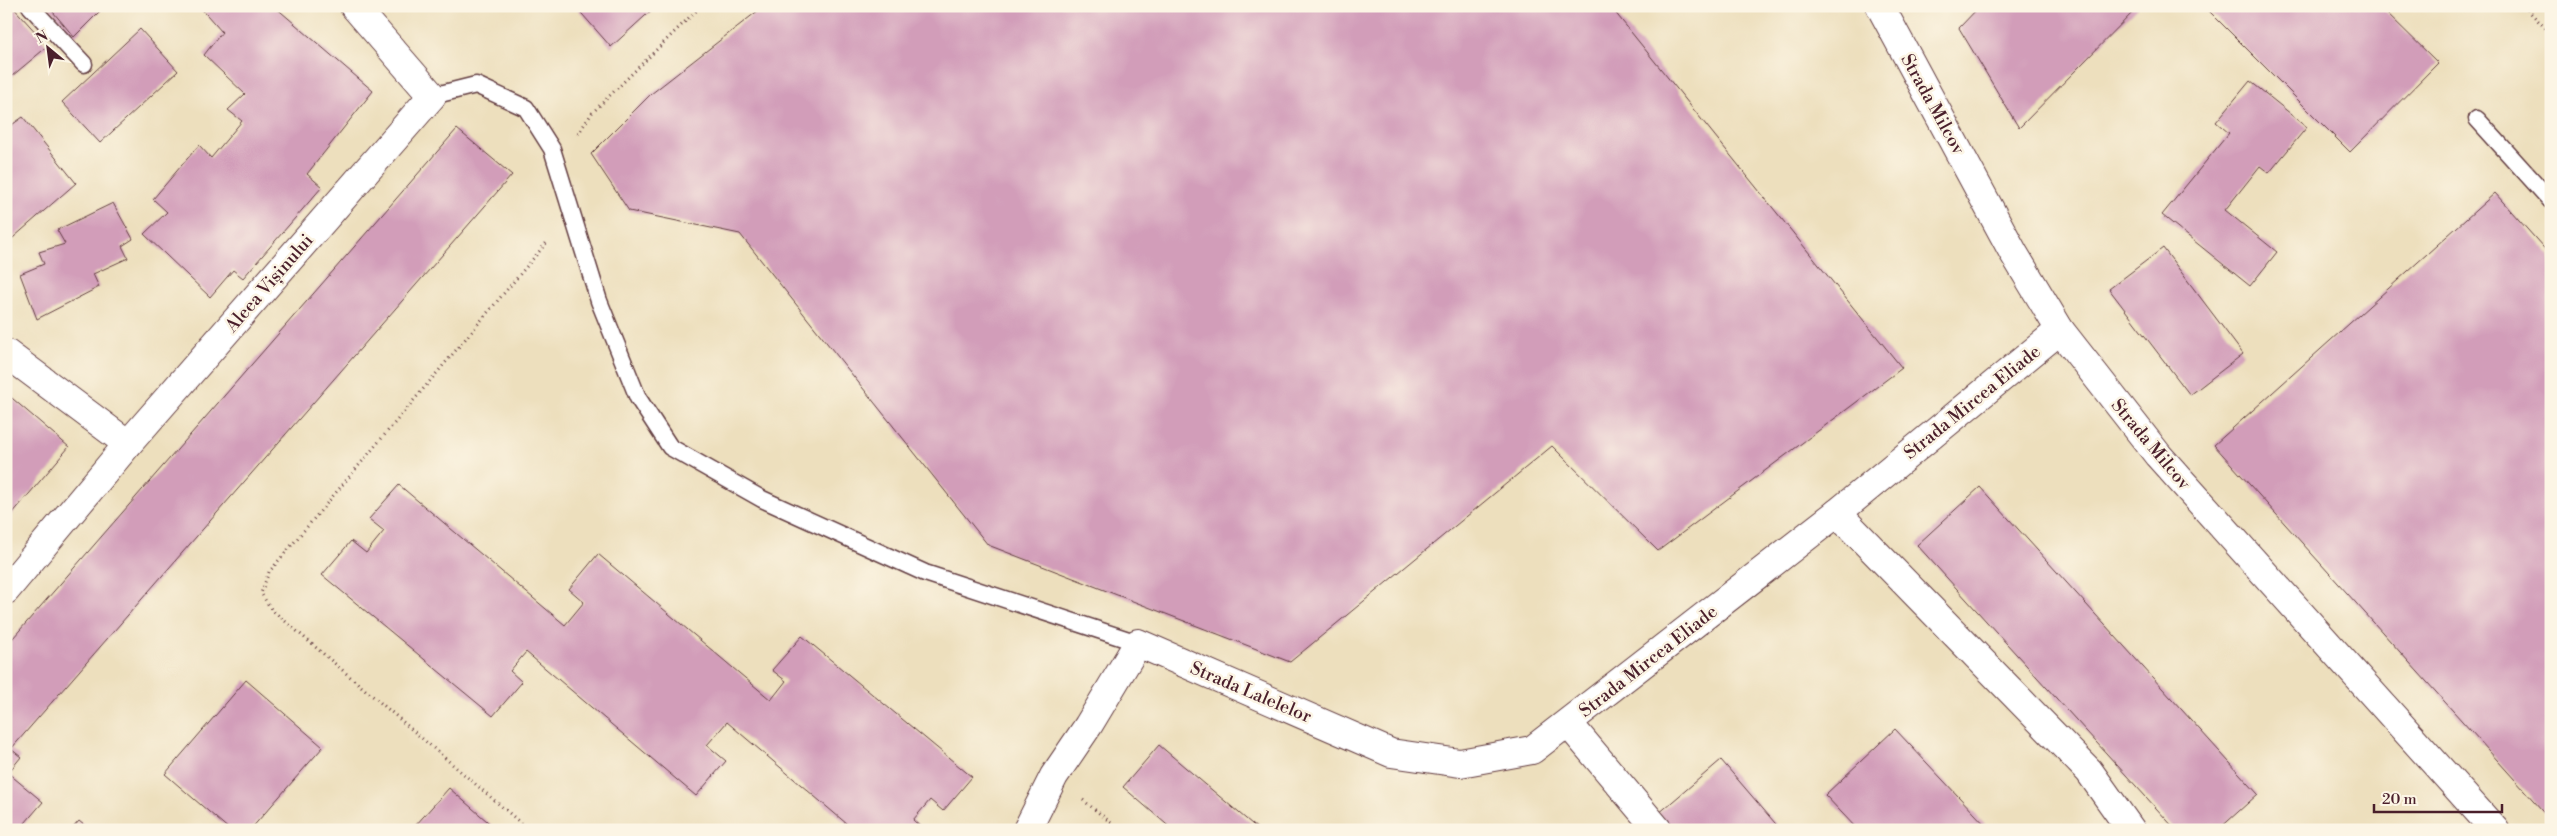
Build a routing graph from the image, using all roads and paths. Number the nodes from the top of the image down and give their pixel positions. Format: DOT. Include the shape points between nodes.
graph roads {
  1 [pos="30,6"];
  2 [pos="354,6"];
  3 [pos="701,6"];
  4 [pos="1880,6"];
  5 [pos="2524,6"];
  6 [pos="2551,34"];
  7 [pos="84,64"];
  8 [pos="432,96"];
  9 [pos="2477,119"];
  10 [pos="577,135"];
  11 [pos="2551,201"];
  12 [pos="570,205"];
  13 [pos="2060,330"];
  14 [pos="6,352"];
  15 [pos="128,444"];
  16 [pos="1837,513"];
  17 [pos="6,590"];
  18 [pos="1138,643"];
  19 [pos="1568,723"];
  20 [pos="1054,776"];
  21 [pos="529,830"];
  22 [pos="1027,830"];
  23 [pos="1120,830"];
  24 [pos="1658,830"];
  25 [pos="2131,830"];
  26 [pos="2495,830"];
  1 -- 7 [label="lane"];
  2 -- 8 [label="street"];
  3 -- 10 [label="path" via="592,112"];
  4 -- 13 [label="street, Strada Milcov"];
  5 -- 6 [label="path"];
  8 -- 12 [label="lane" via="476,85 526,108 552,149"];
  8 -- 15 [label="street, Aleea Vișinului"];
  9 -- 11 [label="lane"];
  12 -- 18 [label="lane" via="600,300 638,398 670,447 762,499 925,573"];
  12 -- 21 [label="path" via="547,243 521,275 270,572 261,593 271,609"];
  13 -- 16 [label="street, Strada Mircea Eliade"];
  13 -- 26 [label="street, Strada Milcov" via="2158,455"];
  14 -- 15 [label="street"];
  15 -- 17 [label="street, Aleea Vișinului"];
  16 -- 19 [label="street, Strada Mircea Eliade"];
  16 -- 25 [label="street" via="2089,770"];
  18 -- 19 [label="street, Strada Lalelelor" via="1391,753 1460,763 1532,750"];
  18 -- 20 [label="street"];
  19 -- 24 [label="street, Strada Mircea Eliade"];
  20 -- 22 [label="street"];
  20 -- 23 [label="path"];
}
